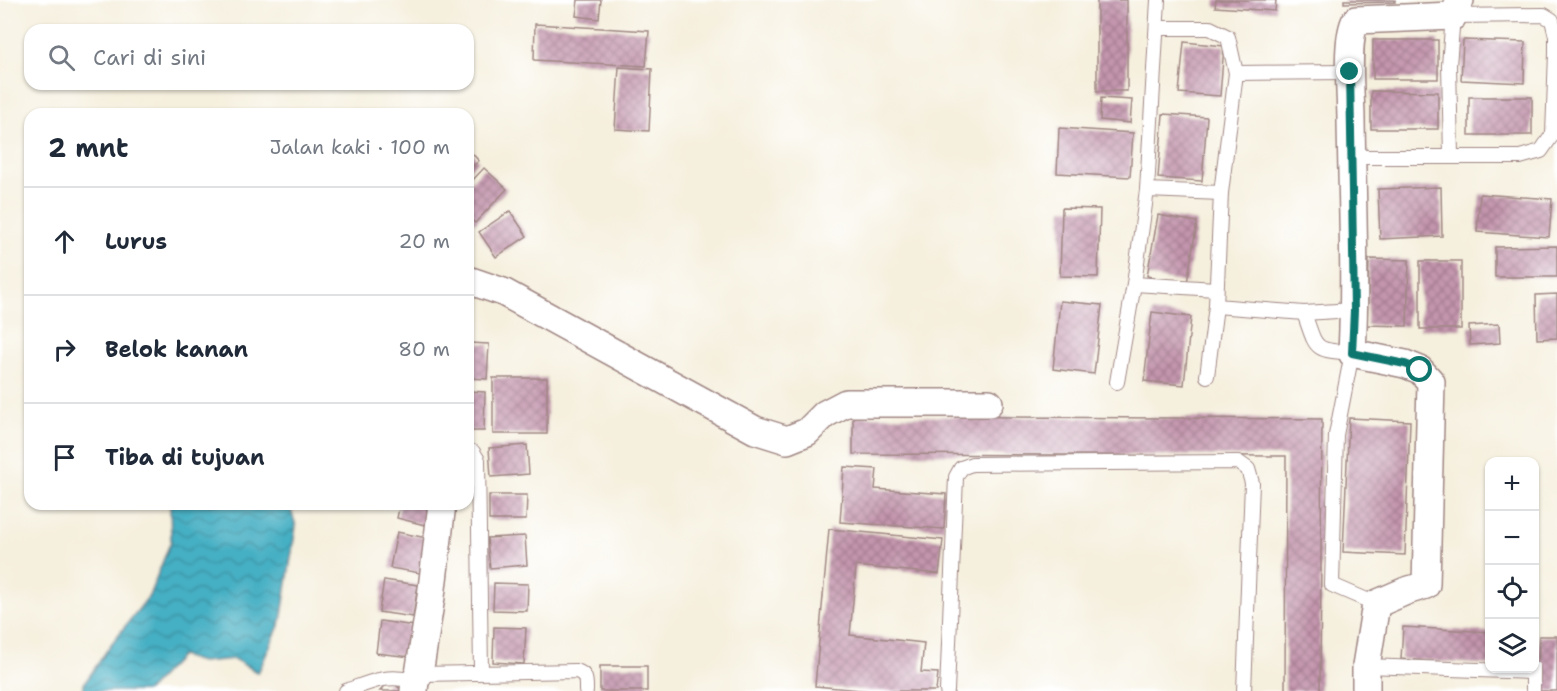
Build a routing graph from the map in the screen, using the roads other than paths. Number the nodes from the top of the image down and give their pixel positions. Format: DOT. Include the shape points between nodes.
graph roads {
  1 [pos="1158,0"];
  2 [pos="1456,8"];
  3 [pos="1157,28"];
  4 [pos="1350,72"];
  5 [pos="1236,73"];
  6 [pos="1555,134"];
  7 [pos="1451,156"];
  8 [pos="1352,157"];
  9 [pos="1147,190"];
  10 [pos="1221,193"];
  11 [pos="474,282"];
  12 [pos="1134,284"];
  13 [pos="1216,289"];
  14 [pos="1216,306"];
  15 [pos="1354,310"];
  16 [pos="1304,313"];
  17 [pos="1352,353"];
  18 [pos="1207,376"];
  19 [pos="1117,382"];
  20 [pos="989,403"];
  21 [pos="474,455"];
  22 [pos="441,510"];
  23 [pos="1376,604"];
  24 [pos="481,672"];
  25 [pos="1485,673"];
  26 [pos="1533,673"];
  27 [pos="1366,679"];
  28 [pos="416,682"];
  29 [pos="346,691"];
  30 [pos="586,691"];
  31 [pos="947,691"];
  32 [pos="1244,691"];
  33 [pos="1533,691"];
  1 -- 3 [label="lane"];
  2 -- 4 [label="street" via="1356,20 1352,27"];
  2 -- 6 [label="lane" via="1544,15 1552,20 1556,36"];
  2 -- 7 [label="lane" via="1449,65"];
  3 -- 5 [label="lane" via="1210,28 1228,37"];
  3 -- 9 [label="lane"];
  4 -- 5 [label="lane"];
  4 -- 8 [label="street"];
  5 -- 10 [label="lane"];
  6 -- 7 [label="lane" via="1541,151 1520,157"];
  7 -- 8 [label="lane"];
  8 -- 15 [label="street"];
  9 -- 10 [label="lane"];
  9 -- 12 [label="lane"];
  10 -- 13 [label="lane"];
  11 -- 20 [label="street" via="503,292 755,430 787,440 807,432 825,414 846,403"];
  12 -- 13 [label="lane"];
  12 -- 19 [label="lane"];
  13 -- 14 [label="lane"];
  14 -- 16 [label="lane"];
  14 -- 18 [label="lane"];
  15 -- 16 [label="lane"];
  15 -- 17 [label="street"];
  16 -- 17 [label="lane" via="1315,344 1325,351"];
  17 -- 23 [label="lane" via="1336,435 1332,585"];
  17 -- 23 [label="street" via="1405,364 1420,370 1431,382 1426,585"];
  21 -- 24 [label="lane" via="478,460"];
  22 -- 28 [label="street"];
  23 -- 27 [label="street"];
  24 -- 28 [label="lane"];
  24 -- 30 [label="lane" via="582,673"];
  25 -- 27 [label="lane"];
  26 -- 33 [label="lane"];
  28 -- 29 [label="lane" via="399,677 379,678"];
  31 -- 32 [label="lane" via="956,477 961,468 972,464 1238,462 1248,469 1252,483"];
}
